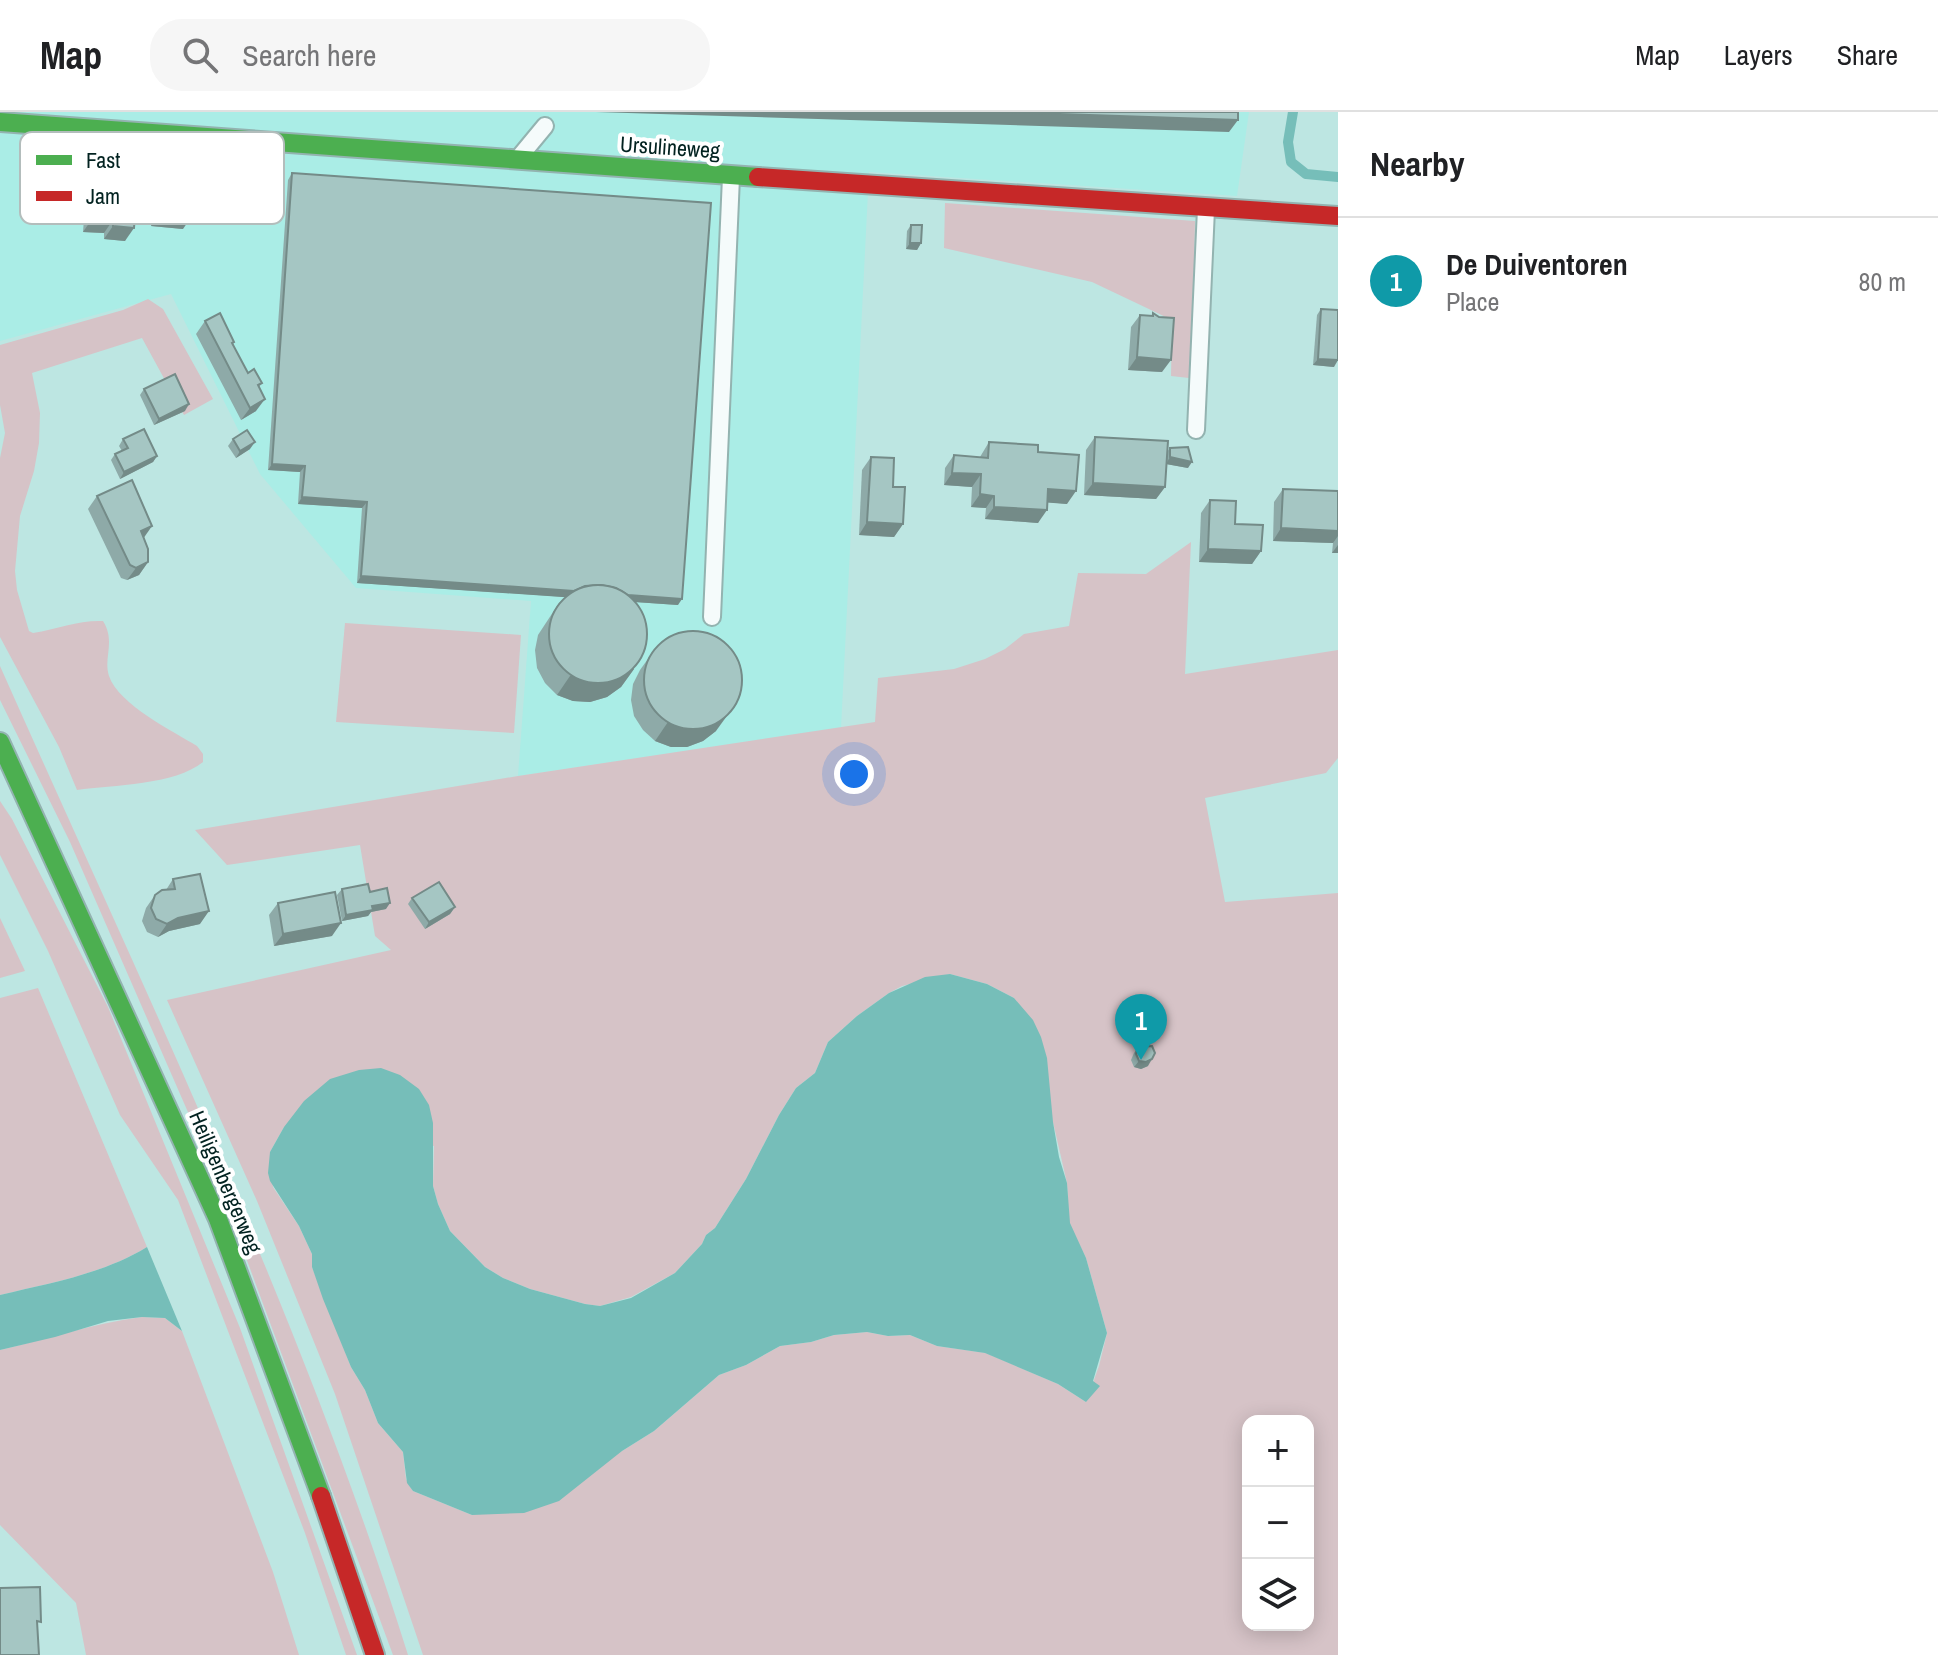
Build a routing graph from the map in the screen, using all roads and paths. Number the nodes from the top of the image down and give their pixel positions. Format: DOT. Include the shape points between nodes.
graph roads {
  1 [pos="0,122"];
  2 [pos="545,126"];
  3 [pos="221,132"];
  4 [pos="284,138"];
  5 [pos="518,159"];
  6 [pos="732,175"];
  7 [pos="1206,207"];
  8 [pos="1338,216"];
  9 [pos="1196,430"];
  10 [pos="712,617"];
  11 [pos="0,742"];
  12 [pos="375,1655"];
  1 -- 3 [label="street, Ursulineweg"];
  2 -- 5 [label="lane"];
  4 -- 5 [label="street, Ursulineweg"];
  5 -- 6 [label="street, Ursulineweg"];
  6 -- 7 [label="street, Ursulineweg"];
  6 -- 10 [label="lane"];
  7 -- 8 [label="street, Ursulineweg"];
  7 -- 9 [label="lane"];
  11 -- 12 [label="street, Heiligenbergerweg" via="218,1219"];
}
